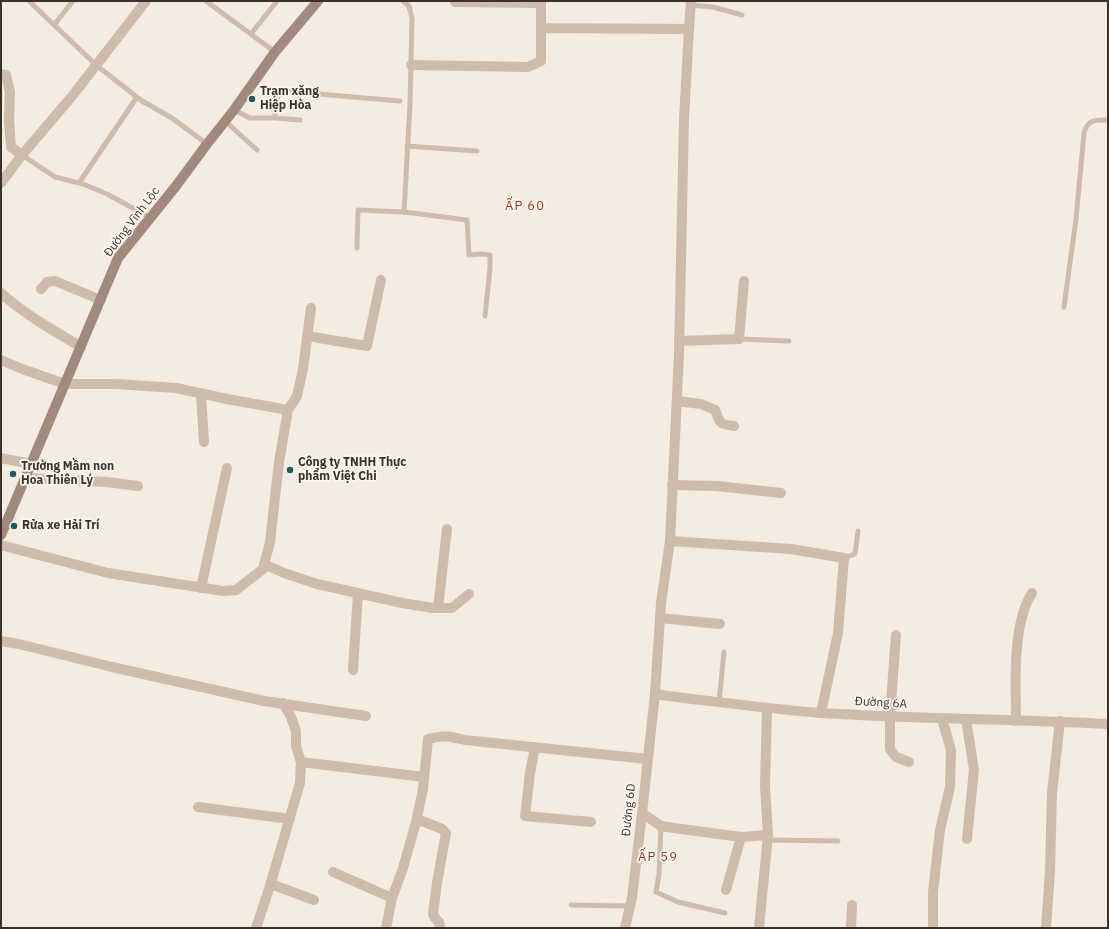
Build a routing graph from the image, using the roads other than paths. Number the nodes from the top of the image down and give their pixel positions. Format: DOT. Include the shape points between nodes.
graph roads {
  1 [pos="28,1"];
  2 [pos="73,1"];
  3 [pos="146,1"];
  4 [pos="206,1"];
  5 [pos="277,1"];
  6 [pos="318,1"];
  7 [pos="403,1"];
  8 [pos="455,2"];
  9 [pos="541,2"];
  10 [pos="691,3"];
  11 [pos="742,15"];
  12 [pos="54,25"];
  13 [pos="541,28"];
  14 [pos="689,29"];
  15 [pos="251,34"];
  16 [pos="275,52"];
  17 [pos="96,65"];
  18 [pos="410,65"];
  19 [pos="1,74"];
  20 [pos="137,97"];
  21 [pos="400,101"];
  22 [pos="234,110"];
  23 [pos="275,118"];
  24 [pos="300,120"];
  25 [pos="1108,120"];
  26 [pos="225,121"];
  27 [pos="6,139"];
  28 [pos="207,144"];
  29 [pos="407,146"];
  30 [pos="257,150"];
  31 [pos="477,151"];
  32 [pos="22,155"];
  33 [pos="1,183"];
  34 [pos="79,183"];
  35 [pos="404,212"];
  36 [pos="151,218"];
  37 [pos="357,248"];
  38 [pos="382,280"];
  39 [pos="744,281"];
  40 [pos="41,288"];
  41 [pos="1,293"];
  42 [pos="101,300"];
  43 [pos="1064,307"];
  44 [pos="311,308"];
  45 [pos="485,316"];
  46 [pos="307,336"];
  47 [pos="739,339"];
  48 [pos="679,340"];
  49 [pos="789,341"];
  50 [pos="81,346"];
  51 [pos="1,360"];
  52 [pos="65,384"];
  53 [pos="200,394"];
  54 [pos="677,401"];
  55 [pos="288,410"];
  56 [pos="734,426"];
  57 [pos="204,442"];
  58 [pos="1,458"];
  59 [pos="31,464"];
  60 [pos="227,468"];
  61 [pos="25,478"];
  62 [pos="672,485"];
  63 [pos="138,486"];
  64 [pos="780,493"];
  65 [pos="447,529"];
  66 [pos="858,531"];
  67 [pos="1,534"];
  68 [pos="670,541"];
  69 [pos="1,545"];
  70 [pos="844,558"];
  71 [pos="264,564"];
  72 [pos="200,588"];
  73 [pos="358,593"];
  74 [pos="1032,593"];
  75 [pos="469,594"];
  76 [pos="438,608"];
  77 [pos="660,618"];
  78 [pos="720,624"];
  79 [pos="896,634"];
  80 [pos="1,640"];
  81 [pos="724,652"];
  82 [pos="353,670"];
  83 [pos="655,694"];
  84 [pos="719,702"];
  85 [pos="283,703"];
  86 [pos="767,708"];
  87 [pos="821,713"];
  88 [pos="366,716"];
  89 [pos="890,716"];
  90 [pos="942,718"];
  91 [pos="966,719"];
  92 [pos="1016,720"];
  93 [pos="1060,721"];
  94 [pos="1108,724"];
  95 [pos="535,747"];
  96 [pos="647,759"];
  97 [pos="301,762"];
  98 [pos="909,762"];
  99 [pos="424,777"];
  100 [pos="198,807"];
  101 [pos="642,813"];
  102 [pos="290,819"];
  103 [pos="417,819"];
  104 [pos="591,822"];
  105 [pos="661,826"];
  106 [pos="741,837"];
  107 [pos="768,838"];
  108 [pos="967,840"];
  109 [pos="838,841"];
  110 [pos="333,872"];
  111 [pos="271,884"];
  112 [pos="726,890"];
  113 [pos="392,898"];
  114 [pos="314,900"];
  115 [pos="571,905"];
  116 [pos="852,905"];
  117 [pos="630,906"];
  118 [pos="724,912"];
  119 [pos="256,928"];
  120 [pos="386,928"];
  121 [pos="440,928"];
  122 [pos="625,928"];
  123 [pos="759,928"];
  124 [pos="851,928"];
  125 [pos="933,928"];
  126 [pos="1046,928"];
  1 -- 12 [label="lane"];
  2 -- 12 [label="lane"];
  3 -- 17 [label="street"];
  4 -- 15 [label="lane"];
  5 -- 15 [label="lane"];
  6 -- 16 [label="main road, Đường Vĩnh Lộc"];
  7 -- 18 [label="lane" via="409,6 412,18"];
  8 -- 9 [label="street"];
  9 -- 13 [label="street"];
  10 -- 11 [label="lane"];
  10 -- 14 [label="street, Đường 6D"];
  12 -- 17 [label="lane"];
  13 -- 14 [label="street"];
  13 -- 18 [label="street" via="541,61 528,67"];
  14 -- 48 [label="street, Đường 6D" via="684,119"];
  15 -- 16 [label="lane"];
  16 -- 22 [label="main road, Đường Vĩnh Lộc"];
  17 -- 20 [label="lane"];
  17 -- 32 [label="street"];
  18 -- 29 [label="lane"];
  19 -- 27 [label="street" via="6,75 10,92"];
  20 -- 28 [label="lane" via="172,118"];
  20 -- 34 [label="lane"];
  21 -- 23 [label="lane" via="283,91 277,97"];
  22 -- 23 [label="lane" via="250,118"];
  22 -- 26 [label="main road, Đường Vĩnh Lộc"];
  23 -- 24 [label="lane"];
  25 -- 43 [label="lane" via="1092,121 1084,133"];
  26 -- 28 [label="main road, Đường Vĩnh Lộc"];
  26 -- 30 [label="lane"];
  27 -- 32 [label="street" via="11,147"];
  28 -- 36 [label="main road, Đường Vĩnh Lộc"];
  29 -- 31 [label="lane"];
  29 -- 35 [label="lane"];
  32 -- 33 [label="street"];
  32 -- 34 [label="lane" via="55,177"];
  34 -- 36 [label="lane" via="107,194"];
  35 -- 37 [label="lane" via="358,210"];
  35 -- 45 [label="lane" via="467,220 469,255 490,255"];
  36 -- 42 [label="main road, Đường Vĩnh Lộc" via="118,258"];
  38 -- 46 [label="street" via="367,346"];
  39 -- 47 [label="street"];
  40 -- 42 [label="street" via="48,282 55,281"];
  41 -- 50 [label="street" via="34,318"];
  42 -- 50 [label="main road, Đường Vĩnh Lộc"];
  44 -- 46 [label="street"];
  46 -- 55 [label="street" via="297,396"];
  47 -- 48 [label="street"];
  47 -- 49 [label="lane"];
  48 -- 54 [label="street, Đường 6D"];
  50 -- 52 [label="main road, Đường Vĩnh Lộc"];
  51 -- 52 [label="street"];
  52 -- 53 [label="street" via="116,384 168,388"];
  52 -- 59 [label="main road, Đường Vĩnh Lộc"];
  53 -- 55 [label="street"];
  53 -- 57 [label="street"];
  54 -- 56 [label="street" via="701,404 715,410 720,423"];
  54 -- 62 [label="street, Đường 6D"];
  55 -- 71 [label="street" via="270,542"];
  58 -- 59 [label="street"];
  59 -- 61 [label="main road, Đường Vĩnh Lộc"];
  60 -- 72 [label="street"];
  61 -- 63 [label="street"];
  61 -- 67 [label="main road, Đường Vĩnh Lộc"];
  62 -- 64 [label="street" via="718,486"];
  62 -- 68 [label="street, Đường 6D"];
  65 -- 76 [label="street"];
  66 -- 70 [label="lane" via="855,554"];
  68 -- 70 [label="street" via="790,549"];
  68 -- 77 [label="street, Đường 6D"];
  69 -- 72 [label="street" via="108,573"];
  70 -- 87 [label="street" via="838,633"];
  71 -- 72 [label="street" via="263,569 236,590"];
  71 -- 73 [label="street" via="303,580"];
  73 -- 76 [label="street"];
  73 -- 82 [label="street"];
  74 -- 92 [label="street" via="1024,609 1017,642"];
  75 -- 76 [label="street" via="452,608"];
  77 -- 78 [label="street"];
  77 -- 83 [label="street, Đường 6D"];
  79 -- 89 [label="street"];
  80 -- 85 [label="street" via="264,701"];
  81 -- 84 [label="lane"];
  83 -- 84 [label="street, Đường 6A"];
  83 -- 96 [label="street, Đường 6D"];
  84 -- 86 [label="street, Đường 6A"];
  85 -- 88 [label="street"];
  85 -- 97 [label="street" via="292,716"];
  86 -- 87 [label="street, Đường 6A"];
  86 -- 107 [label="street" via="765,786"];
  87 -- 89 [label="street, Đường 6A"];
  89 -- 90 [label="street, Đường 6A"];
  89 -- 98 [label="street" via="890,749 896,757"];
  90 -- 91 [label="street, Đường 6A"];
  90 -- 125 [label="street" via="951,750 950,787 938,845 933,892"];
  91 -- 92 [label="street, Đường 6A"];
  91 -- 108 [label="street" via="974,770"];
  92 -- 93 [label="street, Đường 6A"];
  93 -- 94 [label="street, Đường 6A"];
  93 -- 126 [label="street" via="1052,793"];
  95 -- 96 [label="street"];
  95 -- 99 [label="street" via="441,736 428,739"];
  95 -- 104 [label="street" via="525,816"];
  96 -- 101 [label="street, Đường 6D"];
  97 -- 99 [label="street"];
  97 -- 102 [label="street" via="300,783"];
  99 -- 103 [label="street"];
  100 -- 102 [label="street"];
  101 -- 105 [label="street"];
  101 -- 117 [label="street, Đường 6D"];
  102 -- 111 [label="street"];
  103 -- 113 [label="street"];
  103 -- 121 [label="street" via="446,833 433,914"];
  105 -- 106 [label="street"];
  105 -- 118 [label="lane" via="656,892 678,902"];
  106 -- 107 [label="street"];
  106 -- 112 [label="street"];
  107 -- 109 [label="lane"];
  107 -- 123 [label="street"];
  110 -- 113 [label="street"];
  111 -- 114 [label="street"];
  111 -- 119 [label="street"];
  113 -- 120 [label="street"];
  115 -- 117 [label="lane"];
  116 -- 124 [label="street"];
  117 -- 122 [label="street, Đường 6D"];
}
